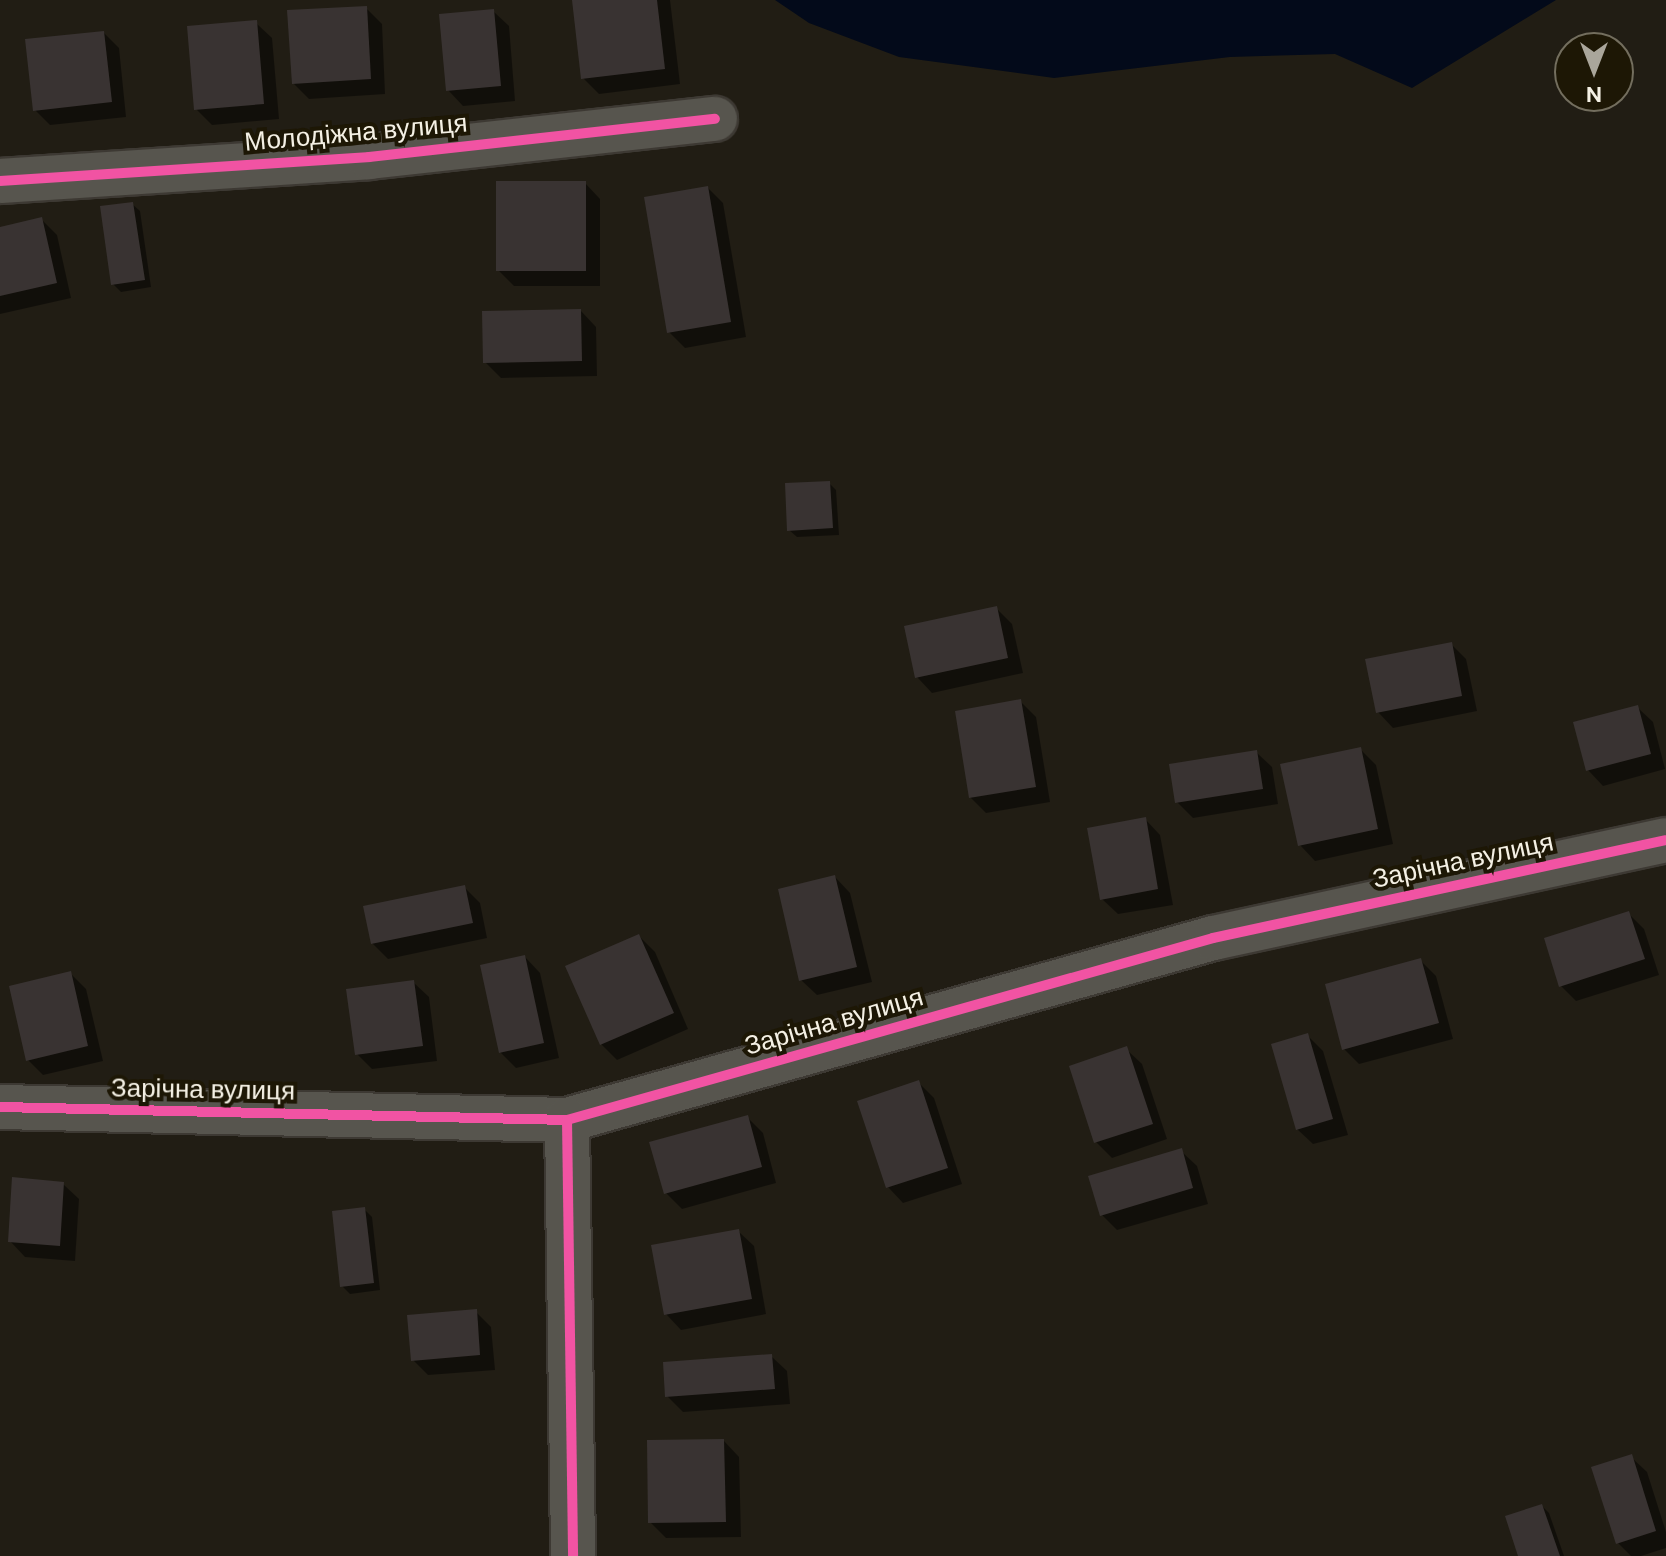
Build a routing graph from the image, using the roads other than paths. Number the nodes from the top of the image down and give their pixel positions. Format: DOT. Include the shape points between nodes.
graph roads {
  1 [pos="715,119"];
  2 [pos="0,181"];
  3 [pos="1666,840"];
  4 [pos="0,1107"];
  5 [pos="567,1120"];
  6 [pos="573,1556"];
  1 -- 2 [label="street, Молодіжна вулиця" via="369,157"];
  3 -- 5 [label="street, Зарічна вулиця" via="1213,938"];
  4 -- 5 [label="street, Зарічна вулиця"];
  5 -- 6 [label="street"];
}
